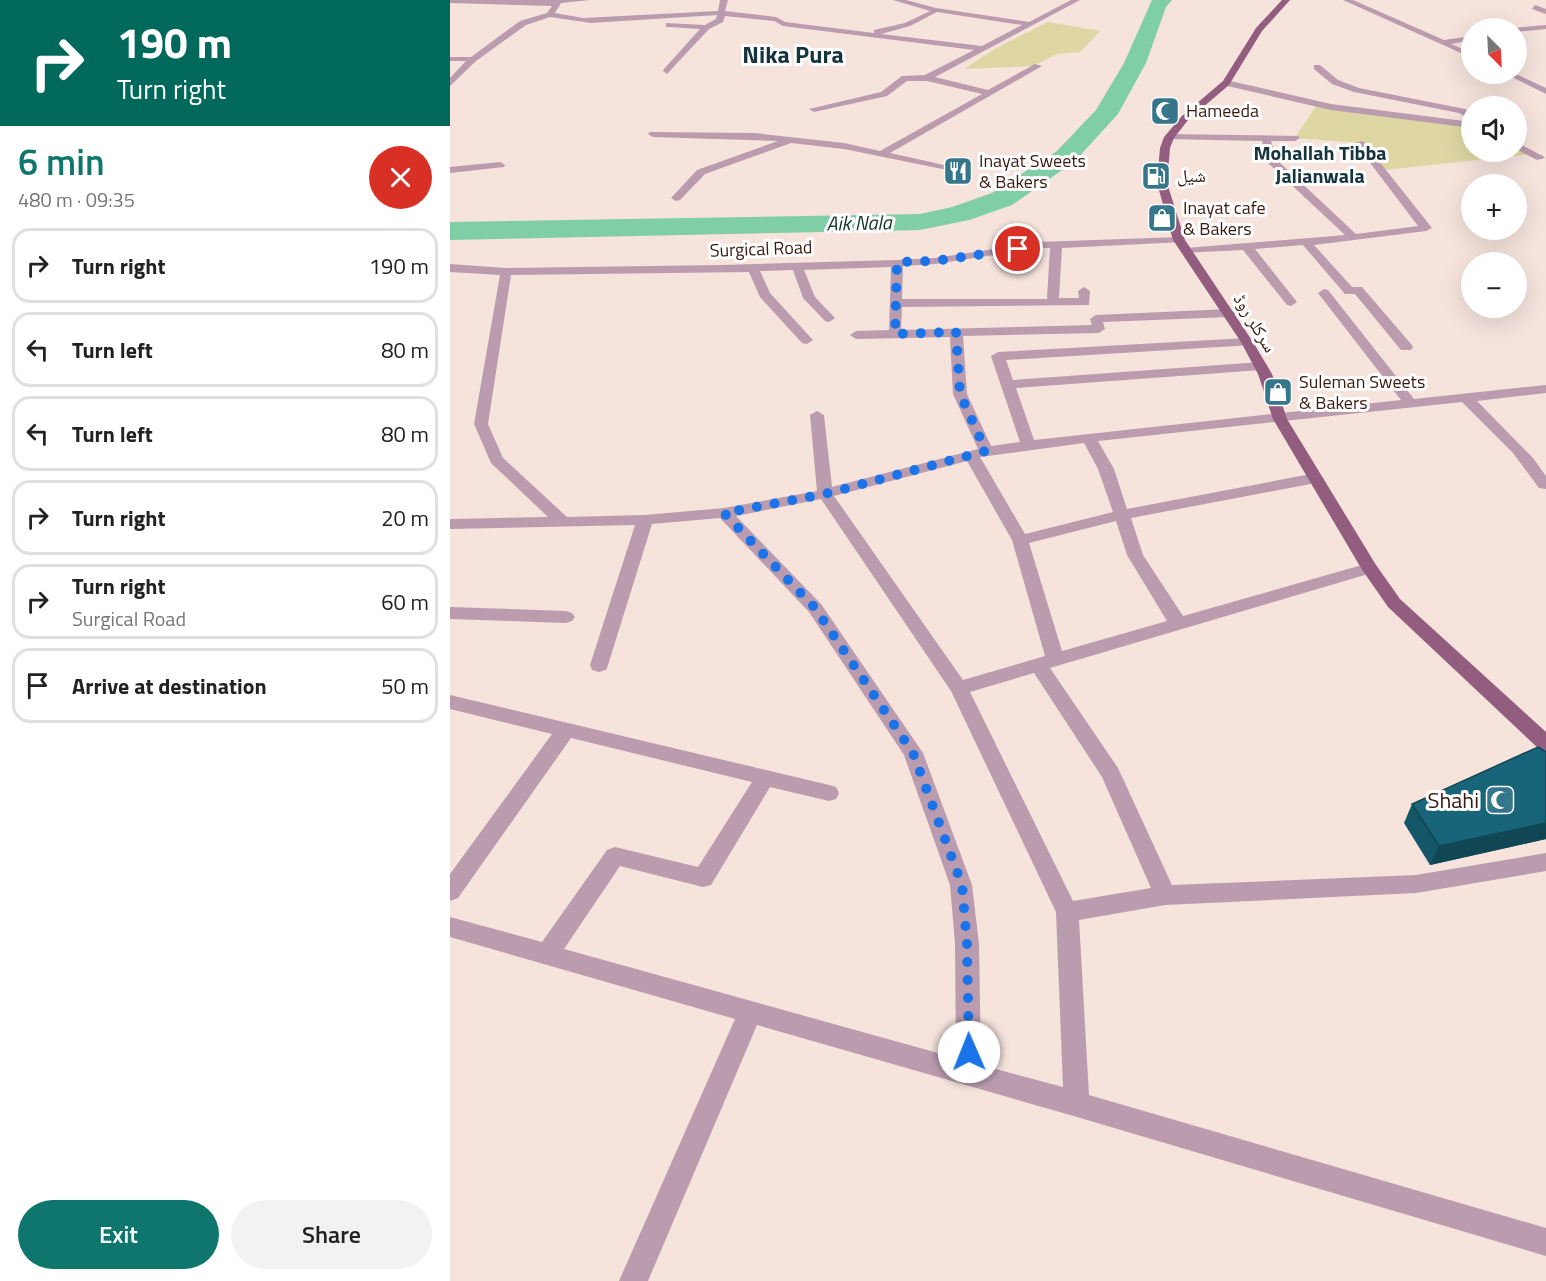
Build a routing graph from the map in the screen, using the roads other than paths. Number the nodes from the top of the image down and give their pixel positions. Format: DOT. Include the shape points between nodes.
graph roads {
  1 [pos="585,0"];
  2 [pos="724,0"];
  3 [pos="897,0"];
  4 [pos="1076,0"];
  5 [pos="1347,0"];
  6 [pos="450,1"];
  7 [pos="558,2"];
  8 [pos="1055,2"];
  9 [pos="1289,3"];
  10 [pos="1066,4"];
  11 [pos="937,6"];
  12 [pos="1535,7"];
  13 [pos="722,12"];
  14 [pos="1546,12"];
  15 [pos="550,15"];
  16 [pos="581,20"];
  17 [pos="1030,24"];
  18 [pos="706,27"];
  19 [pos="1546,27"];
  20 [pos="1527,29"];
  21 [pos="845,34"];
  22 [pos="1461,40"];
  23 [pos="1442,43"];
  24 [pos="985,49"];
  25 [pos="1461,51"];
  26 [pos="450,59"];
  27 [pos="473,59"];
  28 [pos="1038,66"];
  29 [pos="1317,67"];
  30 [pos="667,71"];
  31 [pos="927,78"];
  32 [pos="1527,82"];
  33 [pos="450,83"];
  34 [pos="1226,83"];
  35 [pos="1546,91"];
  36 [pos="988,93"];
  37 [pos="814,109"];
  38 [pos="1461,111"];
  39 [pos="1461,124"];
  40 [pos="652,134"];
  41 [pos="1169,137"];
  42 [pos="1266,138"];
  43 [pos="1295,138"];
  44 [pos="790,140"];
  45 [pos="1360,143"];
  46 [pos="1527,151"];
  47 [pos="881,154"];
  48 [pos="1540,158"];
  49 [pos="500,165"];
  50 [pos="450,170"];
  51 [pos="958,171"];
  52 [pos="676,198"];
  53 [pos="1354,238"];
  54 [pos="1306,242"];
  55 [pos="1056,244"];
  56 [pos="1183,245"];
  57 [pos="1246,246"];
  58 [pos="897,262"];
  59 [pos="797,266"];
  60 [pos="450,268"];
  61 [pos="753,268"];
  62 [pos="507,272"];
  63 [pos="1084,291"];
  64 [pos="1324,293"];
  65 [pos="1053,302"];
  66 [pos="1291,302"];
  67 [pos="895,303"];
  68 [pos="1230,313"];
  69 [pos="829,318"];
  70 [pos="956,332"];
  71 [pos="895,334"];
  72 [pos="856,335"];
  73 [pos="807,340"];
  74 [pos="1247,342"];
  75 [pos="1406,347"];
  76 [pos="1261,366"];
  77 [pos="1008,384"];
  78 [pos="1546,389"];
  79 [pos="1466,398"];
  80 [pos="1411,404"];
  81 [pos="817,415"];
  82 [pos="1280,418"];
  83 [pos="1089,438"];
  84 [pos="1029,446"];
  85 [pos="979,453"];
  86 [pos="1316,478"];
  87 [pos="1546,484"];
  88 [pos="825,494"];
  89 [pos="724,513"];
  90 [pos="1122,515"];
  91 [pos="645,520"];
  92 [pos="564,523"];
  93 [pos="450,524"];
  94 [pos="1020,540"];
  95 [pos="1369,568"];
  96 [pos="450,613"];
  97 [pos="566,617"];
  98 [pos="1179,625"];
  99 [pos="1047,663"];
  100 [pos="599,665"];
  101 [pos="959,688"];
  102 [pos="450,702"];
  103 [pos="566,730"];
  104 [pos="1546,744"];
  105 [pos="765,778"];
  106 [pos="829,794"];
  107 [pos="1546,862"];
  108 [pos="450,891"];
  109 [pos="1164,895"];
  110 [pos="1067,912"];
  111 [pos="450,927"];
  112 [pos="547,954"];
  113 [pos="751,1011"];
  114 [pos="969,1073"];
  115 [pos="1077,1104"];
  116 [pos="1546,1242"];
  117 [pos="633,1281"];
  1 -- 7 [label="street"];
  2 -- 13 [label="street"];
  3 -- 11 [label="street" via="922,7"];
  4 -- 10 [label="street"];
  5 -- 23 [label="street"];
  6 -- 7 [label="street"];
  7 -- 15 [label="street"];
  8 -- 10 [label="street"];
  9 -- 34 [label="main road, سرکلر روڈ" via="1282,14 1259,30"];
  10 -- 17 [label="street"];
  11 -- 17 [label="street"];
  11 -- 21 [label="street" via="921,20 894,30"];
  12 -- 14 [label="street"];
  13 -- 16 [label="street"];
  13 -- 18 [label="street" via="720,20"];
  13 -- 21 [label="street"];
  15 -- 16 [label="street"];
  15 -- 27 [label="street" via="523,23"];
  16 -- 18 [label="street"];
  17 -- 24 [label="street"];
  18 -- 30 [label="street"];
  19 -- 20 [label="street"];
  21 -- 24 [label="street"];
  22 -- 23 [label="street"];
  23 -- 25 [label="street"];
  24 -- 31 [label="street"];
  26 -- 27 [label="street"];
  27 -- 33 [label="street"];
  28 -- 36 [label="street"];
  29 -- 38 [label="street" via="1335,82 1357,90"];
  31 -- 36 [label="street"];
  31 -- 37 [label="street" via="905,78 884,94"];
  32 -- 35 [label="street"];
  34 -- 39 [label="street" via="1331,108"];
  34 -- 41 [label="main road, سرکلر روڈ"];
  36 -- 47 [label="street" via="954,116"];
  40 -- 44 [label="street"];
  41 -- 42 [label="street"];
  41 -- 56 [label="main road, سرکلر روڈ" via="1164,148 1162,183"];
  42 -- 43 [label="street"];
  42 -- 53 [label="street" via="1272,161"];
  44 -- 47 [label="street"];
  44 -- 52 [label="street" via="701,172"];
  45 -- 53 [label="street, Surgical Road" via="1426,228"];
  46 -- 48 [label="street"];
  47 -- 51 [label="street"];
  49 -- 50 [label="street"];
  53 -- 54 [label="street, Surgical Road"];
  54 -- 57 [label="street, Surgical Road"];
  54 -- 75 [label="street" via="1348,291 1358,290"];
  55 -- 56 [label="street, Surgical Road"];
  55 -- 58 [label="street, Surgical Road" via="935,261"];
  55 -- 65 [label="street"];
  56 -- 57 [label="street, Surgical Road"];
  56 -- 68 [label="main road, سرکلر روڈ"];
  57 -- 66 [label="street"];
  58 -- 59 [label="street, Surgical Road"];
  58 -- 67 [label="street"];
  59 -- 61 [label="street, Surgical Road"];
  59 -- 69 [label="street" via="809,298"];
  60 -- 62 [label="street, Surgical Road"];
  61 -- 62 [label="street, Surgical Road"];
  61 -- 73 [label="street" via="764,294"];
  62 -- 92 [label="street" via="481,424 495,460"];
  63 -- 65 [label="street" via="1085,302"];
  64 -- 80 [label="street"];
  65 -- 67 [label="street"];
  67 -- 71 [label="street"];
  68 -- 70 [label="street" via="1096,318 1099,329"];
  68 -- 74 [label="main road, سرکلر روڈ"];
  70 -- 71 [label="street"];
  70 -- 85 [label="street" via="960,394"];
  71 -- 72 [label="street"];
  74 -- 76 [label="main road, سرکلر روڈ"];
  74 -- 77 [label="street" via="999,356"];
  76 -- 77 [label="street"];
  76 -- 82 [label="main road, سرکلر روڈ"];
  77 -- 84 [label="street"];
  78 -- 79 [label="street"];
  79 -- 80 [label="street"];
  79 -- 87 [label="street" via="1510,440"];
  80 -- 82 [label="street"];
  81 -- 88 [label="street"];
  82 -- 83 [label="street"];
  82 -- 86 [label="main road, سرکلر روڈ"];
  83 -- 84 [label="street"];
  83 -- 90 [label="street" via="1106,469"];
  84 -- 85 [label="street"];
  85 -- 88 [label="street"];
  85 -- 94 [label="street"];
  86 -- 90 [label="street"];
  86 -- 95 [label="main road, سرکلر روڈ"];
  88 -- 89 [label="street"];
  88 -- 101 [label="street"];
  89 -- 91 [label="street"];
  89 -- 114 [label="street" via="815,608 913,753 962,885"];
  90 -- 94 [label="street"];
  90 -- 98 [label="street" via="1135,555"];
  91 -- 92 [label="street"];
  91 -- 100 [label="street"];
  92 -- 93 [label="street"];
  94 -- 99 [label="street"];
  95 -- 98 [label="street"];
  95 -- 104 [label="main road, سرکلر روڈ" via="1394,603"];
  96 -- 97 [label="street"];
  98 -- 99 [label="street"];
  99 -- 101 [label="street"];
  99 -- 109 [label="street" via="1111,774"];
  101 -- 110 [label="street"];
  102 -- 103 [label="street"];
  103 -- 105 [label="street"];
  103 -- 108 [label="street"];
  105 -- 106 [label="street"];
  105 -- 112 [label="street" via="703,878 615,856"];
  107 -- 109 [label="street" via="1416,884"];
  109 -- 110 [label="street"];
  110 -- 115 [label="street"];
  111 -- 112 [label="street"];
  112 -- 113 [label="street"];
  113 -- 114 [label="street"];
  113 -- 117 [label="street"];
  114 -- 115 [label="street"];
  115 -- 116 [label="street"];
}
